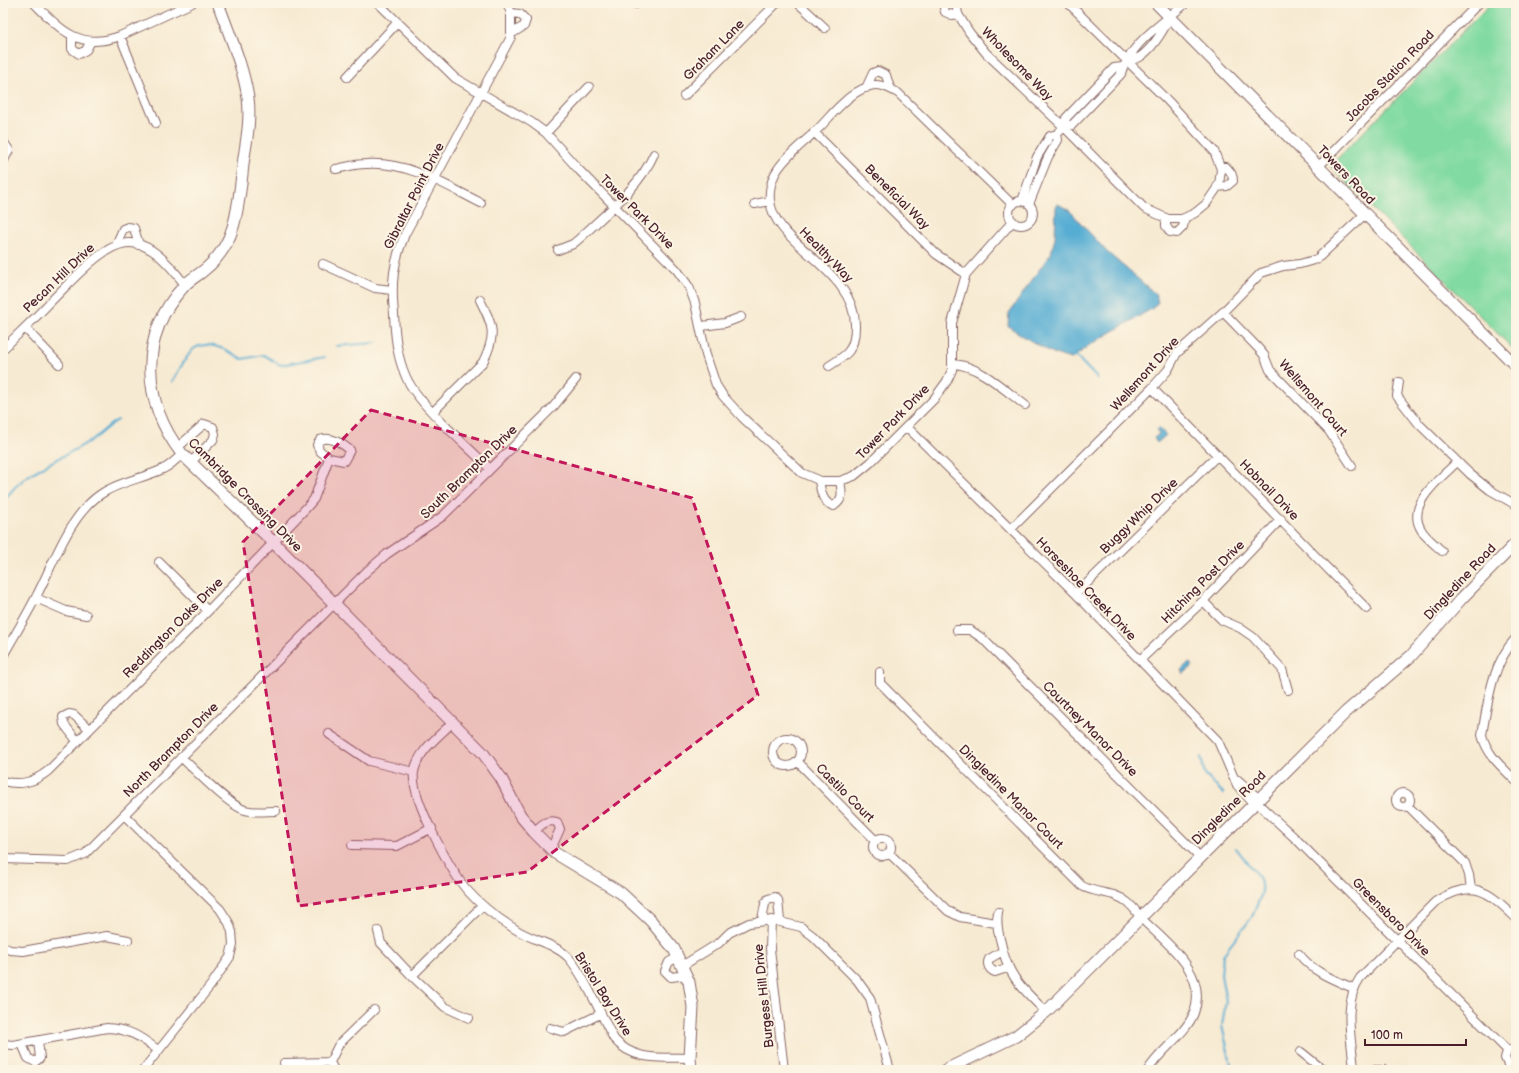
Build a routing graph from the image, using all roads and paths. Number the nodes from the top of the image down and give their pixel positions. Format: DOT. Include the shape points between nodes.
graph roads {
  1 [pos="34,3"];
  2 [pos="192,3"];
  3 [pos="218,3"];
  4 [pos="378,3"];
  5 [pos="507,3"];
  6 [pos="777,3"];
  7 [pos="798,3"];
  8 [pos="943,3"];
  9 [pos="956,3"];
  10 [pos="1068,3"];
  11 [pos="1156,3"];
  12 [pos="1186,3"];
  13 [pos="1479,3"];
  14 [pos="511,13"];
  15 [pos="958,14"];
  16 [pos="1170,17"];
  17 [pos="397,23"];
  18 [pos="825,28"];
  19 [pos="511,34"];
  20 [pos="120,36"];
  21 [pos="72,37"];
  22 [pos="91,41"];
  23 [pos="1124,64"];
  24 [pos="347,77"];
  25 [pos="590,87"];
  26 [pos="866,88"];
  27 [pos="890,88"];
  28 [pos="481,94"];
  29 [pos="684,96"];
  30 [pos="156,122"];
  31 [pos="1064,127"];
  32 [pos="814,132"];
  33 [pos="546,133"];
  34 [pos="3,141"];
  35 [pos="654,154"];
  36 [pos="3,162"];
  37 [pos="1319,166"];
  38 [pos="336,168"];
  39 [pos="1221,168"];
  40 [pos="434,179"];
  41 [pos="1217,187"];
  42 [pos="770,201"];
  43 [pos="1025,202"];
  44 [pos="481,203"];
  45 [pos="755,204"];
  46 [pos="1013,205"];
  47 [pos="614,206"];
  48 [pos="1365,214"];
  49 [pos="1185,218"];
  50 [pos="1166,219"];
  51 [pos="1013,221"];
  52 [pos="116,245"];
  53 [pos="139,245"];
  54 [pos="558,250"];
  55 [pos="323,264"];
  56 [pos="966,274"];
  57 [pos="185,285"];
  58 [pos="392,290"];
  59 [pos="480,300"];
  60 [pos="1223,312"];
  61 [pos="741,317"];
  62 [pos="702,326"];
  63 [pos="25,328"];
  64 [pos="3,349"];
  65 [pos="59,364"];
  66 [pos="953,364"];
  67 [pos="829,366"];
  68 [pos="1516,366"];
  69 [pos="576,379"];
  70 [pos="1399,382"];
  71 [pos="1152,388"];
  72 [pos="1025,405"];
  73 [pos="433,412"];
  74 [pos="907,427"];
  75 [pos="180,451"];
  76 [pos="1218,455"];
  77 [pos="329,458"];
  78 [pos="191,462"];
  79 [pos="1457,462"];
  80 [pos="1352,466"];
  81 [pos="490,469"];
  82 [pos="819,480"];
  83 [pos="840,481"];
  84 [pos="1516,505"];
  85 [pos="1281,519"];
  86 [pos="1011,529"];
  87 [pos="273,542"];
  88 [pos="1516,543"];
  89 [pos="1442,551"];
  90 [pos="159,562"];
  91 [pos="1076,594"];
  92 [pos="36,598"];
  93 [pos="1203,601"];
  94 [pos="335,605"];
  95 [pos="1366,609"];
  96 [pos="208,611"];
  97 [pos="86,615"];
  98 [pos="957,630"];
  99 [pos="1516,638"];
  100 [pos="3,656"];
  101 [pos="1140,660"];
  102 [pos="880,672"];
  103 [pos="1288,690"];
  104 [pos="452,723"];
  105 [pos="89,730"];
  106 [pos="329,734"];
  107 [pos="77,741"];
  108 [pos="181,757"];
  109 [pos="797,761"];
  110 [pos="414,772"];
  111 [pos="1516,781"];
  112 [pos="3,784"];
  113 [pos="1255,801"];
  114 [pos="1408,806"];
  115 [pos="276,811"];
  116 [pos="124,815"];
  117 [pos="432,828"];
  118 [pos="534,832"];
  119 [pos="876,841"];
  120 [pos="352,845"];
  121 [pos="551,849"];
  122 [pos="889,854"];
  123 [pos="1200,857"];
  124 [pos="3,859"];
  125 [pos="1471,889"];
  126 [pos="482,906"];
  127 [pos="998,912"];
  128 [pos="1141,918"];
  129 [pos="1516,918"];
  130 [pos="762,920"];
  131 [pos="771,920"];
  132 [pos="780,921"];
  133 [pos="996,923"];
  134 [pos="378,931"];
  135 [pos="128,940"];
  136 [pos="1398,941"];
  137 [pos="3,947"];
  138 [pos="1003,951"];
  139 [pos="1299,954"];
  140 [pos="682,966"];
  141 [pos="1007,968"];
  142 [pos="412,976"];
  143 [pos="1353,988"];
  144 [pos="374,1010"];
  145 [pos="1046,1012"];
  146 [pos="600,1014"];
  147 [pos="469,1018"];
  148 [pos="550,1028"];
  149 [pos="38,1041"];
  150 [pos="3,1044"];
  151 [pos="22,1044"];
  152 [pos="1512,1049"];
  153 [pos="158,1050"];
  154 [pos="1301,1052"];
  155 [pos="690,1058"];
  156 [pos="330,1062"];
  157 [pos="284,1063"];
  158 [pos="891,1068"];
  159 [pos="1516,1068"];
  160 [pos="143,1070"];
  161 [pos="334,1070"];
  162 [pos="691,1070"];
  163 [pos="784,1070"];
  164 [pos="945,1070"];
  165 [pos="1148,1070"];
  166 [pos="1335,1070"];
  167 [pos="1354,1070"];
  168 [pos="1384,1070"];
  1 -- 21 [label="street" via="60,29"];
  2 -- 20 [label="street"];
  3 -- 57 [label="street, Cambridge Crossing Drive" via="246,88 248,131 238,204 228,240 204,271"];
  4 -- 17 [label="street, Tower Park Drive"];
  5 -- 14 [label="street, Gibraltar Point Drive"];
  6 -- 29 [label="street, Graham Lane"];
  7 -- 18 [label="street"];
  8 -- 15 [label="street, Wholesome Way" via="945,12"];
  9 -- 15 [label="street, Wholesome Way"];
  10 -- 23 [label="street"];
  11 -- 16 [label="street, Towers Road"];
  12 -- 16 [label="street"];
  13 -- 37 [label="street, Jacobs Station Road"];
  14 -- 19 [label="street, Gibraltar Point Drive"];
  14 -- 19 [label="street, Gibraltar Point Drive" via="522,15 526,23 520,30"];
  15 -- 31 [label="street, Wholesome Way" via="986,53"];
  16 -- 23 [label="street" via="1163,32 1140,57"];
  16 -- 37 [label="street, Towers Road"];
  17 -- 24 [label="street"];
  17 -- 28 [label="street, Tower Park Drive" via="455,78"];
  19 -- 28 [label="street, Gibraltar Point Drive"];
  20 -- 22 [label="street"];
  20 -- 30 [label="street"];
  21 -- 22 [label="street"];
  21 -- 22 [label="street" via="72,50 79,54 86,50"];
  23 -- 31 [label="street" via="1121,74 1072,125"];
  23 -- 39 [label="street" via="1210,144"];
  25 -- 33 [label="street"];
  26 -- 27 [label="street, Healthy Way" via="883,85"];
  26 -- 27 [label="street, Healthy Way" via="873,73 878,71 886,74"];
  26 -- 32 [label="street, Healthy Way" via="842,103"];
  27 -- 46 [label="street, Healthy Way" via="917,110"];
  28 -- 33 [label="street, Tower Park Drive"];
  28 -- 40 [label="street, Gibraltar Point Drive"];
  31 -- 43 [label="street" via="1057,134 1058,140"];
  31 -- 50 [label="street, Wholesome Way" via="1144,208"];
  32 -- 42 [label="street, Healthy Way" via="775,173"];
  32 -- 56 [label="street, Beneficial Way" via="936,254"];
  33 -- 47 [label="street, Tower Park Drive"];
  34 -- 36 [label="street" via="9,150"];
  35 -- 47 [label="street" via="644,175"];
  37 -- 48 [label="street, Towers Road"];
  38 -- 40 [label="street" via="385,164 410,169"];
  39 -- 41 [label="street"];
  39 -- 41 [label="street" via="1226,167 1229,170 1233,181 1227,186"];
  40 -- 44 [label="street"];
  40 -- 58 [label="street, Gibraltar Point Drive" via="398,251"];
  41 -- 49 [label="street" via="1206,204"];
  42 -- 45 [label="street"];
  42 -- 67 [label="street, Healthy Way" via="780,224 840,284 851,302 856,324 852,348 845,357"];
  43 -- 46 [label="street"];
  43 -- 51 [label="street" via="1033,214 1030,221 1020,224"];
  46 -- 51 [label="street" via="1010,214"];
  47 -- 54 [label="street" via="573,244"];
  47 -- 62 [label="street, Tower Park Drive" via="677,270 689,287"];
  48 -- 60 [label="street, Wellsmont Drive" via="1317,259 1261,273"];
  48 -- 68 [label="street, Towers Road"];
  49 -- 50 [label="street"];
  49 -- 50 [label="street" via="1178,233 1170,232 1166,226"];
  51 -- 56 [label="street, Tower Park Drive"];
  52 -- 53 [label="street, Pecan Hill Drive"];
  52 -- 53 [label="street" via="123,229 128,227 134,228"];
  52 -- 63 [label="street, Pecan Hill Drive" via="91,262"];
  53 -- 57 [label="street, Pecan Hill Drive" via="156,252"];
  55 -- 58 [label="street" via="375,288"];
  56 -- 66 [label="street, Tower Park Drive" via="952,323"];
  57 -- 75 [label="street, Cambridge Crossing Drive" via="165,310 159,324 150,364 152,395 167,431"];
  58 -- 73 [label="street, Gibraltar Point Drive" via="400,360 407,378"];
  59 -- 73 [label="street" via="492,328 483,362"];
  60 -- 71 [label="street, Wellsmont Drive" via="1177,353 1168,370"];
  60 -- 80 [label="street, Wellsmont Court" via="1264,355 1270,370 1329,431"];
  61 -- 62 [label="street"];
  62 -- 82 [label="street, Tower Park Drive" via="709,362 716,385 723,396 795,468"];
  63 -- 64 [label="street, Pecan Hill Drive"];
  63 -- 65 [label="street"];
  66 -- 72 [label="street" via="974,368"];
  66 -- 74 [label="street, Tower Park Drive" via="947,381 934,399"];
  69 -- 81 [label="street, South Brampton Drive" via="554,406"];
  70 -- 79 [label="street" via="1398,396 1419,424"];
  71 -- 76 [label="street, Hobnail Drive"];
  71 -- 86 [label="street, Wellsmont Drive"];
  73 -- 81 [label="street, Gibraltar Point Drive"];
  74 -- 83 [label="street, Tower Park Drive" via="861,471"];
  74 -- 86 [label="street, Horseshoe Creek Drive"];
  75 -- 78 [label="street, Cambridge Crossing Drive"];
  75 -- 78 [label="street" via="204,424 213,427 213,440"];
  75 -- 92 [label="street" via="171,464 162,470 122,482 100,494 87,506 74,524"];
  76 -- 85 [label="street, Hobnail Drive"];
  76 -- 91 [label="street, Buggy Whip Drive"];
  77 -- 87 [label="street, Reddington Oaks Drive" via="314,499"];
  78 -- 87 [label="street, Cambridge Crossing Drive"];
  79 -- 84 [label="street" via="1482,485"];
  79 -- 89 [label="street" via="1424,496 1418,510 1422,532"];
  81 -- 94 [label="street, South Brampton Drive" via="443,516 387,554 367,571"];
  82 -- 83 [label="street, Tower Park Drive"];
  82 -- 83 [label="street" via="823,498 834,506 843,495"];
  85 -- 93 [label="street, Hitching Post Drive"];
  85 -- 95 [label="street, Hobnail Drive"];
  86 -- 91 [label="street, Horseshoe Creek Drive"];
  87 -- 94 [label="street, Cambridge Crossing Drive"];
  87 -- 96 [label="street, Reddington Oaks Drive"];
  88 -- 113 [label="street, Dingledine Road" via="1461,599 1411,656 1346,712"];
  90 -- 96 [label="street"];
  91 -- 101 [label="street, Horseshoe Creek Drive"];
  92 -- 97 [label="street" via="66,611"];
  92 -- 100 [label="street"];
  93 -- 101 [label="street, Hitching Post Drive"];
  93 -- 103 [label="street" via="1222,620 1253,637 1282,669"];
  94 -- 104 [label="street, Cambridge Crossing Drive"];
  94 -- 108 [label="street, North Brampton Drive"];
  96 -- 105 [label="street, Reddington Oaks Drive"];
  98 -- 123 [label="street, Courtney Manor Drive" via="970,630 982,638"];
  99 -- 111 [label="street" via="1495,669 1482,735 1490,755"];
  101 -- 113 [label="street, Horseshoe Creek Drive" via="1218,741 1234,778"];
  102 -- 128 [label="street, Dingledine Manor Court" via="880,683 1082,886 1090,891 1116,895 1127,902"];
  104 -- 110 [label="street" via="418,759"];
  104 -- 118 [label="street, Cambridge Crossing Drive" via="494,766 520,816"];
  105 -- 107 [label="street, Reddington Oaks Drive"];
  105 -- 107 [label="street" via="74,715 63,717 64,724"];
  106 -- 110 [label="street" via="369,761"];
  107 -- 112 [label="street, Reddington Oaks Drive" via="39,778 24,783"];
  108 -- 115 [label="street" via="243,810"];
  108 -- 116 [label="street, North Brampton Drive"];
  109 -- 119 [label="street, Castilo Court"];
  110 -- 117 [label="street, Bristol Bay Drive" via="418,799"];
  113 -- 123 [label="street, Dingledine Road"];
  113 -- 136 [label="street, Greensboro Drive"];
  114 -- 125 [label="street" via="1465,863 1470,875"];
  116 -- 124 [label="street, North Brampton Drive" via="91,849 74,859 56,862"];
  116 -- 153 [label="street" via="220,909 232,932 233,951 221,972"];
  117 -- 120 [label="street" via="397,846"];
  117 -- 126 [label="street, Bristol Bay Drive" via="455,874"];
  118 -- 121 [label="street, Cambridge Crossing Drive"];
  118 -- 121 [label="street" via="545,822 557,822 560,829"];
  119 -- 122 [label="street, Castilo Court" via="873,848 875,853 883,856"];
  119 -- 122 [label="street, Castilo Court" via="883,838 888,840 891,846"];
  121 -- 140 [label="street, Cambridge Crossing Drive" via="621,893 651,921 674,949"];
  122 -- 133 [label="street, Castilo Court" via="948,910 960,917"];
  123 -- 128 [label="street, Dingledine Road"];
  125 -- 129 [label="street" via="1495,898"];
  125 -- 136 [label="street" via="1450,893 1435,902"];
  126 -- 142 [label="street"];
  126 -- 146 [label="street, Bristol Bay Drive" via="517,931 568,957"];
  127 -- 133 [label="street"];
  128 -- 145 [label="street, Dingledine Road"];
  128 -- 165 [label="street, Dingledine Manor Court" via="1185,961 1197,990 1194,1013 1189,1024 1154,1060"];
  130 -- 131 [label="street"];
  130 -- 132 [label="street" via="765,904 768,899 775,897 779,904"];
  130 -- 140 [label="street" via="739,927"];
  131 -- 132 [label="street"];
  131 -- 163 [label="street, Burgess Hill Drive" via="770,949"];
  132 -- 158 [label="street" via="801,927 813,936 864,989 870,998"];
  133 -- 138 [label="street"];
  134 -- 142 [label="street" via="381,943"];
  135 -- 137 [label="street" via="107,936 23,951"];
  136 -- 143 [label="street"];
  136 -- 152 [label="street, Greensboro Drive"];
  138 -- 141 [label="street"];
  138 -- 141 [label="street" via="989,959 988,964 995,972"];
  139 -- 143 [label="street" via="1317,972"];
  140 -- 155 [label="street, Cambridge Crossing Drive" via="693,1006"];
  141 -- 145 [label="street" via="1021,987"];
  142 -- 147 [label="street" via="444,1007"];
  143 -- 167 [label="street" via="1349,1010"];
  144 -- 156 [label="street" via="339,1044"];
  145 -- 164 [label="street, Dingledine Road" via="1016,1036"];
  146 -- 148 [label="street" via="564,1032"];
  146 -- 155 [label="street, Bristol Bay Drive" via="614,1039 630,1052 642,1057"];
  149 -- 151 [label="street"];
  149 -- 151 [label="street" via="40,1058 35,1062 28,1058"];
  149 -- 153 [label="street" via="107,1028 129,1031"];
  150 -- 151 [label="street"];
  152 -- 159 [label="street" via="1505,1061 1509,1067"];
  153 -- 160 [label="street"];
  154 -- 166 [label="street" via="1320,1068"];
  155 -- 162 [label="street, Cambridge Crossing Drive"];
  156 -- 157 [label="street"];
  156 -- 161 [label="street"];
  166 -- 167 [label="street"];
  167 -- 168 [label="street"];
}
